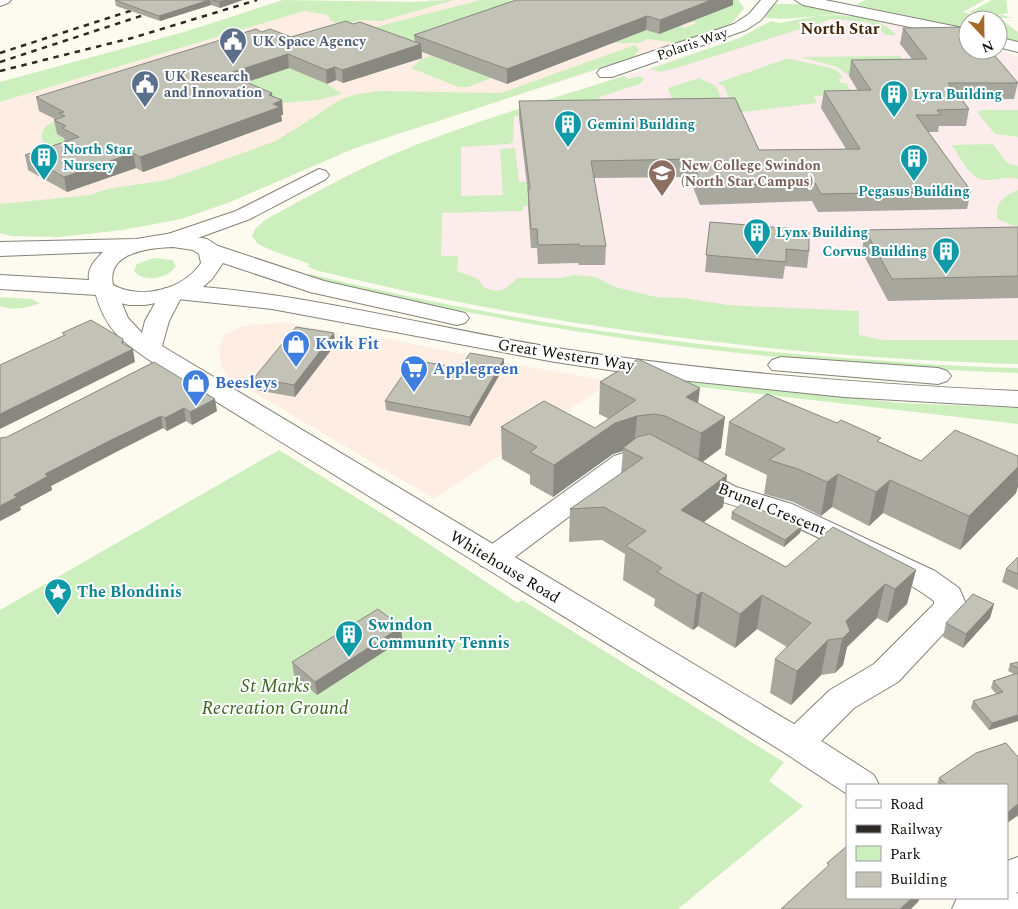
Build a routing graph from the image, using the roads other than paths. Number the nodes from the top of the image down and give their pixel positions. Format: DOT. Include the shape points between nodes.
graph roads {
  1 [pos="769,0"];
  2 [pos="804,0"];
  3 [pos="958,32"];
  4 [pos="606,73"];
  5 [pos="319,175"];
  6 [pos="244,215"];
  7 [pos="173,240"];
  8 [pos="142,244"];
  9 [pos="0,249"];
  10 [pos="209,250"];
  11 [pos="0,282"];
  12 [pos="105,290"];
  13 [pos="174,293"];
  14 [pos="157,354"];
  15 [pos="137,373"];
  16 [pos="1018,380"];
  17 [pos="1018,399"];
  18 [pos="492,559"];
  19 [pos="797,742"];
  20 [pos="859,784"];
  21 [pos="983,899"];
  22 [pos="995,899"];
  23 [pos="972,909"];
  24 [pos="1007,909"];
  1 -- 4 [label="street, Polaris Way" via="755,17 740,27"];
  2 -- 3 [label="street"];
  5 -- 6 [label="street"];
  6 -- 7 [label="street"];
  6 -- 10 [label="street"];
  7 -- 8 [label="street"];
  7 -- 10 [label="street, Great Western Way" via="199,244"];
  8 -- 9 [label="street"];
  8 -- 12 [label="street, Whitehouse Road" via="122,250 104,263 99,275"];
  10 -- 13 [label="street" via="212,263 204,276"];
  10 -- 16 [label="street, Great Western Way" via="318,288 532,332 767,363"];
  11 -- 12 [label="street"];
  12 -- 13 [label="street" via="138,297"];
  12 -- 14 [label="street, Whitehouse Road" via="121,329"];
  13 -- 14 [label="street" via="157,321"];
  13 -- 17 [label="street, Great Western Way" via="238,296 288,303 535,351 687,373 831,389"];
  14 -- 15 [label="street"];
  14 -- 18 [label="street, Whitehouse Road"];
  18 -- 19 [label="street, Whitehouse Road"];
  18 -- 19 [label="street, Brunel Crescent" via="624,462 652,455 726,493 782,511 847,540 924,578 948,596 950,604 947,610 886,673 842,699"];
  19 -- 20 [label="street, Whitehouse Road"];
  21 -- 23 [label="street"];
  22 -- 24 [label="street"];
}
